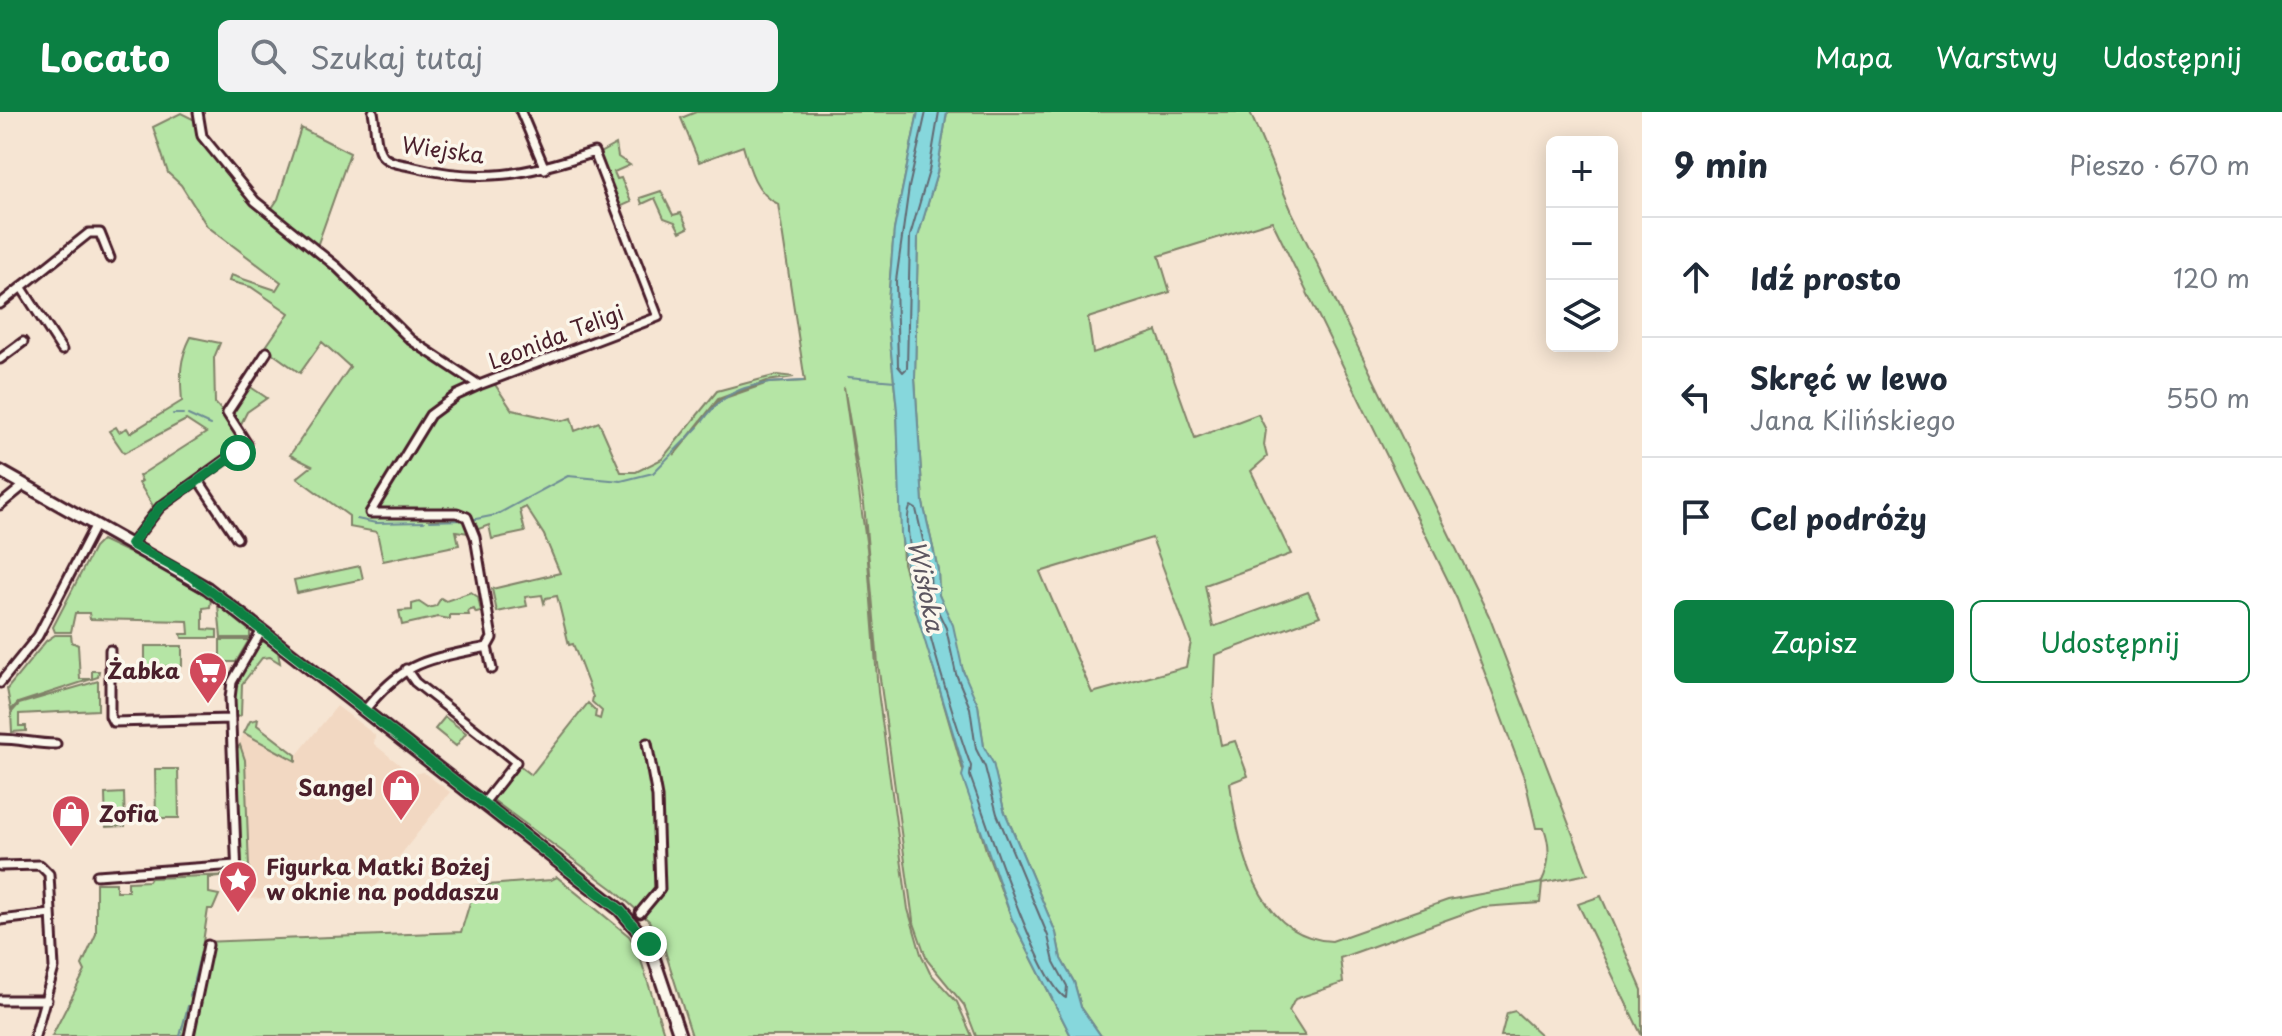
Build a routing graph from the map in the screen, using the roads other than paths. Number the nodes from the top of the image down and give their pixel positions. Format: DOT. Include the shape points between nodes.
graph roads {
  1 [pos="198,112"];
  2 [pos="373,112"];
  3 [pos="521,112"];
  4 [pos="545,169"];
  5 [pos="110,258"];
  6 [pos="22,288"];
  7 [pos="0,304"];
  8 [pos="23,342"];
  9 [pos="62,350"];
  10 [pos="267,352"];
  11 [pos="0,359"];
  12 [pos="479,385"];
  13 [pos="0,471"];
  14 [pos="199,481"];
  15 [pos="22,487"];
  16 [pos="0,505"];
  17 [pos="95,526"];
  18 [pos="237,538"];
  19 [pos="131,544"];
  20 [pos="262,630"];
  21 [pos="487,647"];
  22 [pos="110,650"];
  23 [pos="406,669"];
  24 [pos="492,669"];
  25 [pos="0,683"];
  26 [pos="364,711"];
  27 [pos="231,719"];
  28 [pos="0,739"];
  29 [pos="647,743"];
  30 [pos="56,744"];
  31 [pos="483,804"];
  32 [pos="236,865"];
  33 [pos="0,866"];
  34 [pos="97,875"];
  35 [pos="238,903"];
  36 [pos="640,913"];
  37 [pos="51,914"];
  38 [pos="0,920"];
  39 [pos="208,945"];
  40 [pos="0,1000"];
  41 [pos="47,1000"];
  42 [pos="35,1036"];
  43 [pos="189,1036"];
  44 [pos="680,1036"];
  1 -- 12 [label="street, Leonida Teligi" via="202,136 255,201 337,267 411,340"];
  2 -- 4 [label="street, Wiejska" via="378,147 389,161 475,176"];
  3 -- 4 [label="street"];
  4 -- 12 [label="street, Leonida Teligi" via="594,152 658,317"];
  5 -- 6 [label="street" via="100,233 89,233"];
  6 -- 7 [label="street"];
  6 -- 9 [label="street"];
  8 -- 11 [label="street"];
  10 -- 14 [label="street" via="227,413 247,444"];
  12 -- 21 [label="street" via="430,415 370,513 467,517 493,632"];
  13 -- 15 [label="street"];
  14 -- 18 [label="street"];
  14 -- 19 [label="street" via="151,515"];
  15 -- 16 [label="street"];
  15 -- 17 [label="street"];
  17 -- 19 [label="street"];
  17 -- 25 [label="street" via="38,636"];
  19 -- 20 [label="street" via="189,575"];
  20 -- 26 [label="street"];
  20 -- 27 [label="street" via="232,682"];
  21 -- 23 [label="street"];
  21 -- 24 [label="street"];
  22 -- 27 [label="street" via="113,722"];
  23 -- 26 [label="street"];
  23 -- 31 [label="street" via="415,682 516,762"];
  26 -- 31 [label="street"];
  27 -- 32 [label="street"];
  28 -- 30 [label="street"];
  29 -- 36 [label="street" via="657,797 660,889"];
  31 -- 44 [label="street" via="635,924 657,964"];
  32 -- 34 [label="street"];
  32 -- 35 [label="street"];
  33 -- 37 [label="street" via="45,866"];
  37 -- 38 [label="street"];
  37 -- 41 [label="street" via="54,968"];
  39 -- 43 [label="street"];
  40 -- 41 [label="street"];
  41 -- 42 [label="street"];
}
